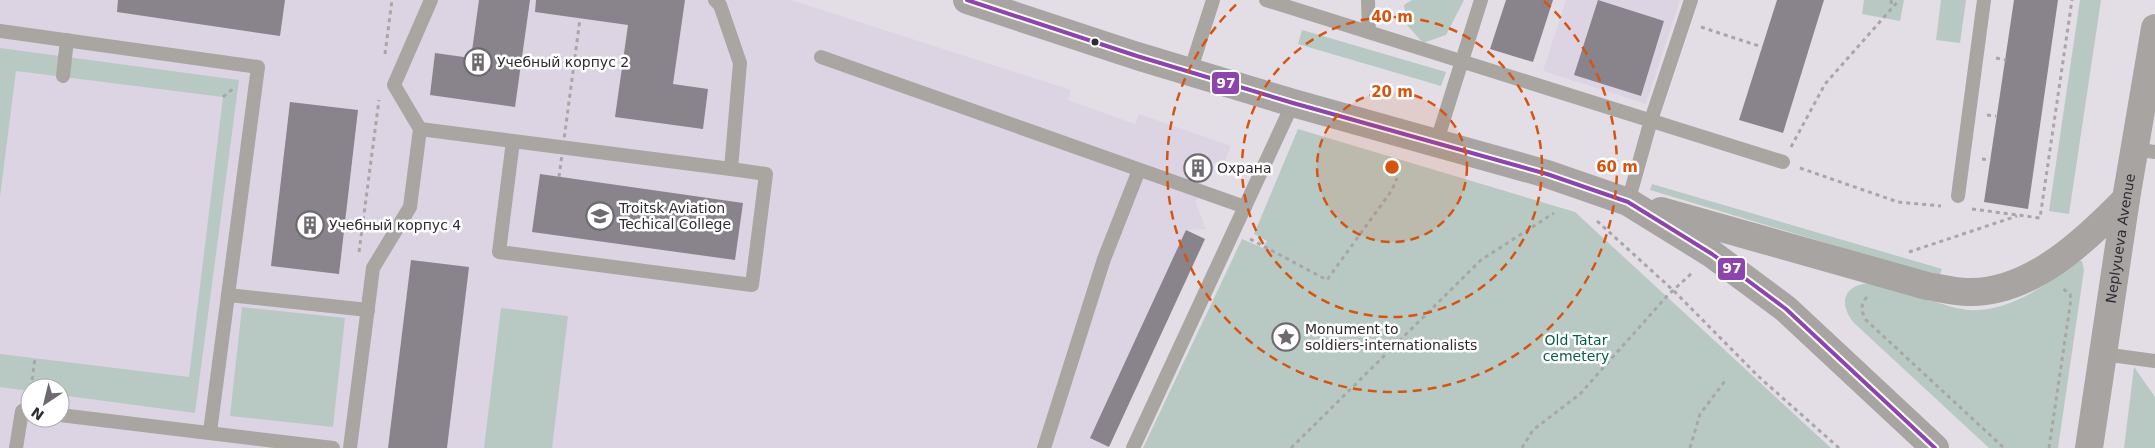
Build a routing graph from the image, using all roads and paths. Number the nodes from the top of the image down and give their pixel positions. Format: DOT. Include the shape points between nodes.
graph roads {
  1 [pos="392,0"];
  2 [pos="431,0"];
  3 [pos="715,0"];
  4 [pos="967,0"];
  5 [pos="1213,0"];
  6 [pos="1266,0"];
  7 [pos="1368,0"];
  8 [pos="1481,0"];
  9 [pos="1691,0"];
  10 [pos="1891,0"];
  11 [pos="1899,0"];
  12 [pos="1984,0"];
  13 [pos="2072,0"];
  14 [pos="1892,8"];
  15 [pos="580,19"];
  16 [pos="1684,22"];
  17 [pos="2155,28"];
  18 [pos="0,31"];
  19 [pos="1370,32"];
  20 [pos="67,40"];
  21 [pos="1762,47"];
  22 [pos="821,57"];
  23 [pos="384,58"];
  24 [pos="1462,60"];
  25 [pos="1190,72"];
  26 [pos="63,76"];
  27 [pos="379,96"];
  28 [pos="1293,103"];
  29 [pos="1651,120"];
  30 [pos="420,129"];
  31 [pos="513,141"];
  32 [pos="1436,144"];
  33 [pos="2145,150"];
  34 [pos="1783,162"];
  35 [pos="731,169"];
  36 [pos="1139,170"];
  37 [pos="559,177"];
  38 [pos="1397,178"];
  39 [pos="1958,196"];
  40 [pos="2126,199"];
  41 [pos="1628,202"];
  42 [pos="1946,206"];
  43 [pos="1244,207"];
  44 [pos="1965,208"];
  45 [pos="1554,213"];
  46 [pos="2019,216"];
  47 [pos="1596,220"];
  48 [pos="1234,230"];
  49 [pos="1906,253"];
  50 [pos="1712,254"];
  51 [pos="358,260"];
  52 [pos="2055,288"];
  53 [pos="1674,291"];
  54 [pos="228,295"];
  55 [pos="1870,295"];
  56 [pos="368,310"];
  57 [pos="2103,354"];
  58 [pos="35,358"];
  59 [pos="2155,361"];
  60 [pos="32,378"];
  61 [pos="1725,381"];
  62 [pos="70,416"];
  63 [pos="20,423"];
  64 [pos="210,432"];
  65 [pos="16,448"];
  66 [pos="332,448"];
  67 [pos="350,448"];
  68 [pos="1044,448"];
  69 [pos="1133,448"];
  70 [pos="1291,448"];
  71 [pos="1522,448"];
  72 [pos="1690,448"];
  73 [pos="1839,448"];
  74 [pos="1935,448"];
  75 [pos="2004,448"];
  76 [pos="2049,448"];
  77 [pos="2089,448"];
  1 -- 23 [label="path"];
  2 -- 30 [label="lane" via="394,85"];
  3 -- 35 [label="lane" via="720,5 740,63"];
  4 -- 25 [label="main road"];
  5 -- 25 [label="lane"];
  6 -- 19 [label="lane"];
  7 -- 19 [label="lane"];
  8 -- 24 [label="lane"];
  9 -- 16 [label="lane"];
  10 -- 14 [label="path"];
  11 -- 14 [label="path"];
  12 -- 39 [label="lane"];
  13 -- 46 [label="path" via="2040,218"];
  14 -- 34 [label="path" via="1825,84"];
  15 -- 37 [label="path, bridge"];
  16 -- 21 [label="path"];
  16 -- 29 [label="lane"];
  17 -- 33 [label="main road, Neplyueva Avenue"];
  18 -- 20 [label="lane"];
  19 -- 24 [label="lane"];
  20 -- 26 [label="lane"];
  20 -- 54 [label="lane" via="258,67"];
  22 -- 36 [label="lane"];
  24 -- 29 [label="lane"];
  24 -- 32 [label="lane"];
  25 -- 28 [label="main road"];
  27 -- 51 [label="path"];
  28 -- 32 [label="main road"];
  28 -- 43 [label="lane"];
  29 -- 34 [label="lane"];
  29 -- 41 [label="lane"];
  30 -- 31 [label="lane"];
  30 -- 56 [label="lane" via="410,207 373,268"];
  31 -- 35 [label="lane"];
  31 -- 35 [label="lane" via="499,252 752,285 766,174"];
  32 -- 41 [label="main road" via="1547,174"];
  33 -- 40 [label="main road, Neplyueva Avenue"];
  34 -- 42 [label="path" via="1898,202"];
  36 -- 43 [label="lane"];
  36 -- 68 [label="lane" via="1104,260"];
  38 -- 48 [label="path" via="1392,190 1327,280"];
  40 -- 41 [label="main road" via="2090,236 2048,267 1998,289 1969,292 1927,286"];
  40 -- 57 [label="main road, Neplyueva Avenue"];
  41 -- 50 [label="main road"];
  43 -- 48 [label="lane"];
  44 -- 46 [label="path"];
  45 -- 70 [label="path" via="1481,260"];
  46 -- 49 [label="path"];
  47 -- 53 [label="path"];
  48 -- 69 [label="lane"];
  50 -- 53 [label="path"];
  50 -- 74 [label="main road" via="1786,310"];
  52 -- 76 [label="path" via="2064,288 2072,299"];
  53 -- 71 [label="path" via="1580,394 1533,430"];
  53 -- 73 [label="path" via="1758,376"];
  54 -- 56 [label="lane"];
  54 -- 64 [label="lane"];
  55 -- 75 [label="path" via="1861,308 1866,320"];
  56 -- 67 [label="lane"];
  57 -- 59 [label="lane"];
  57 -- 77 [label="main road, Neplyueva Avenue"];
  58 -- 60 [label="path"];
  61 -- 72 [label="path" via="1700,414"];
  62 -- 64 [label="lane"];
  63 -- 65 [label="lane"];
  64 -- 66 [label="lane"];
}
